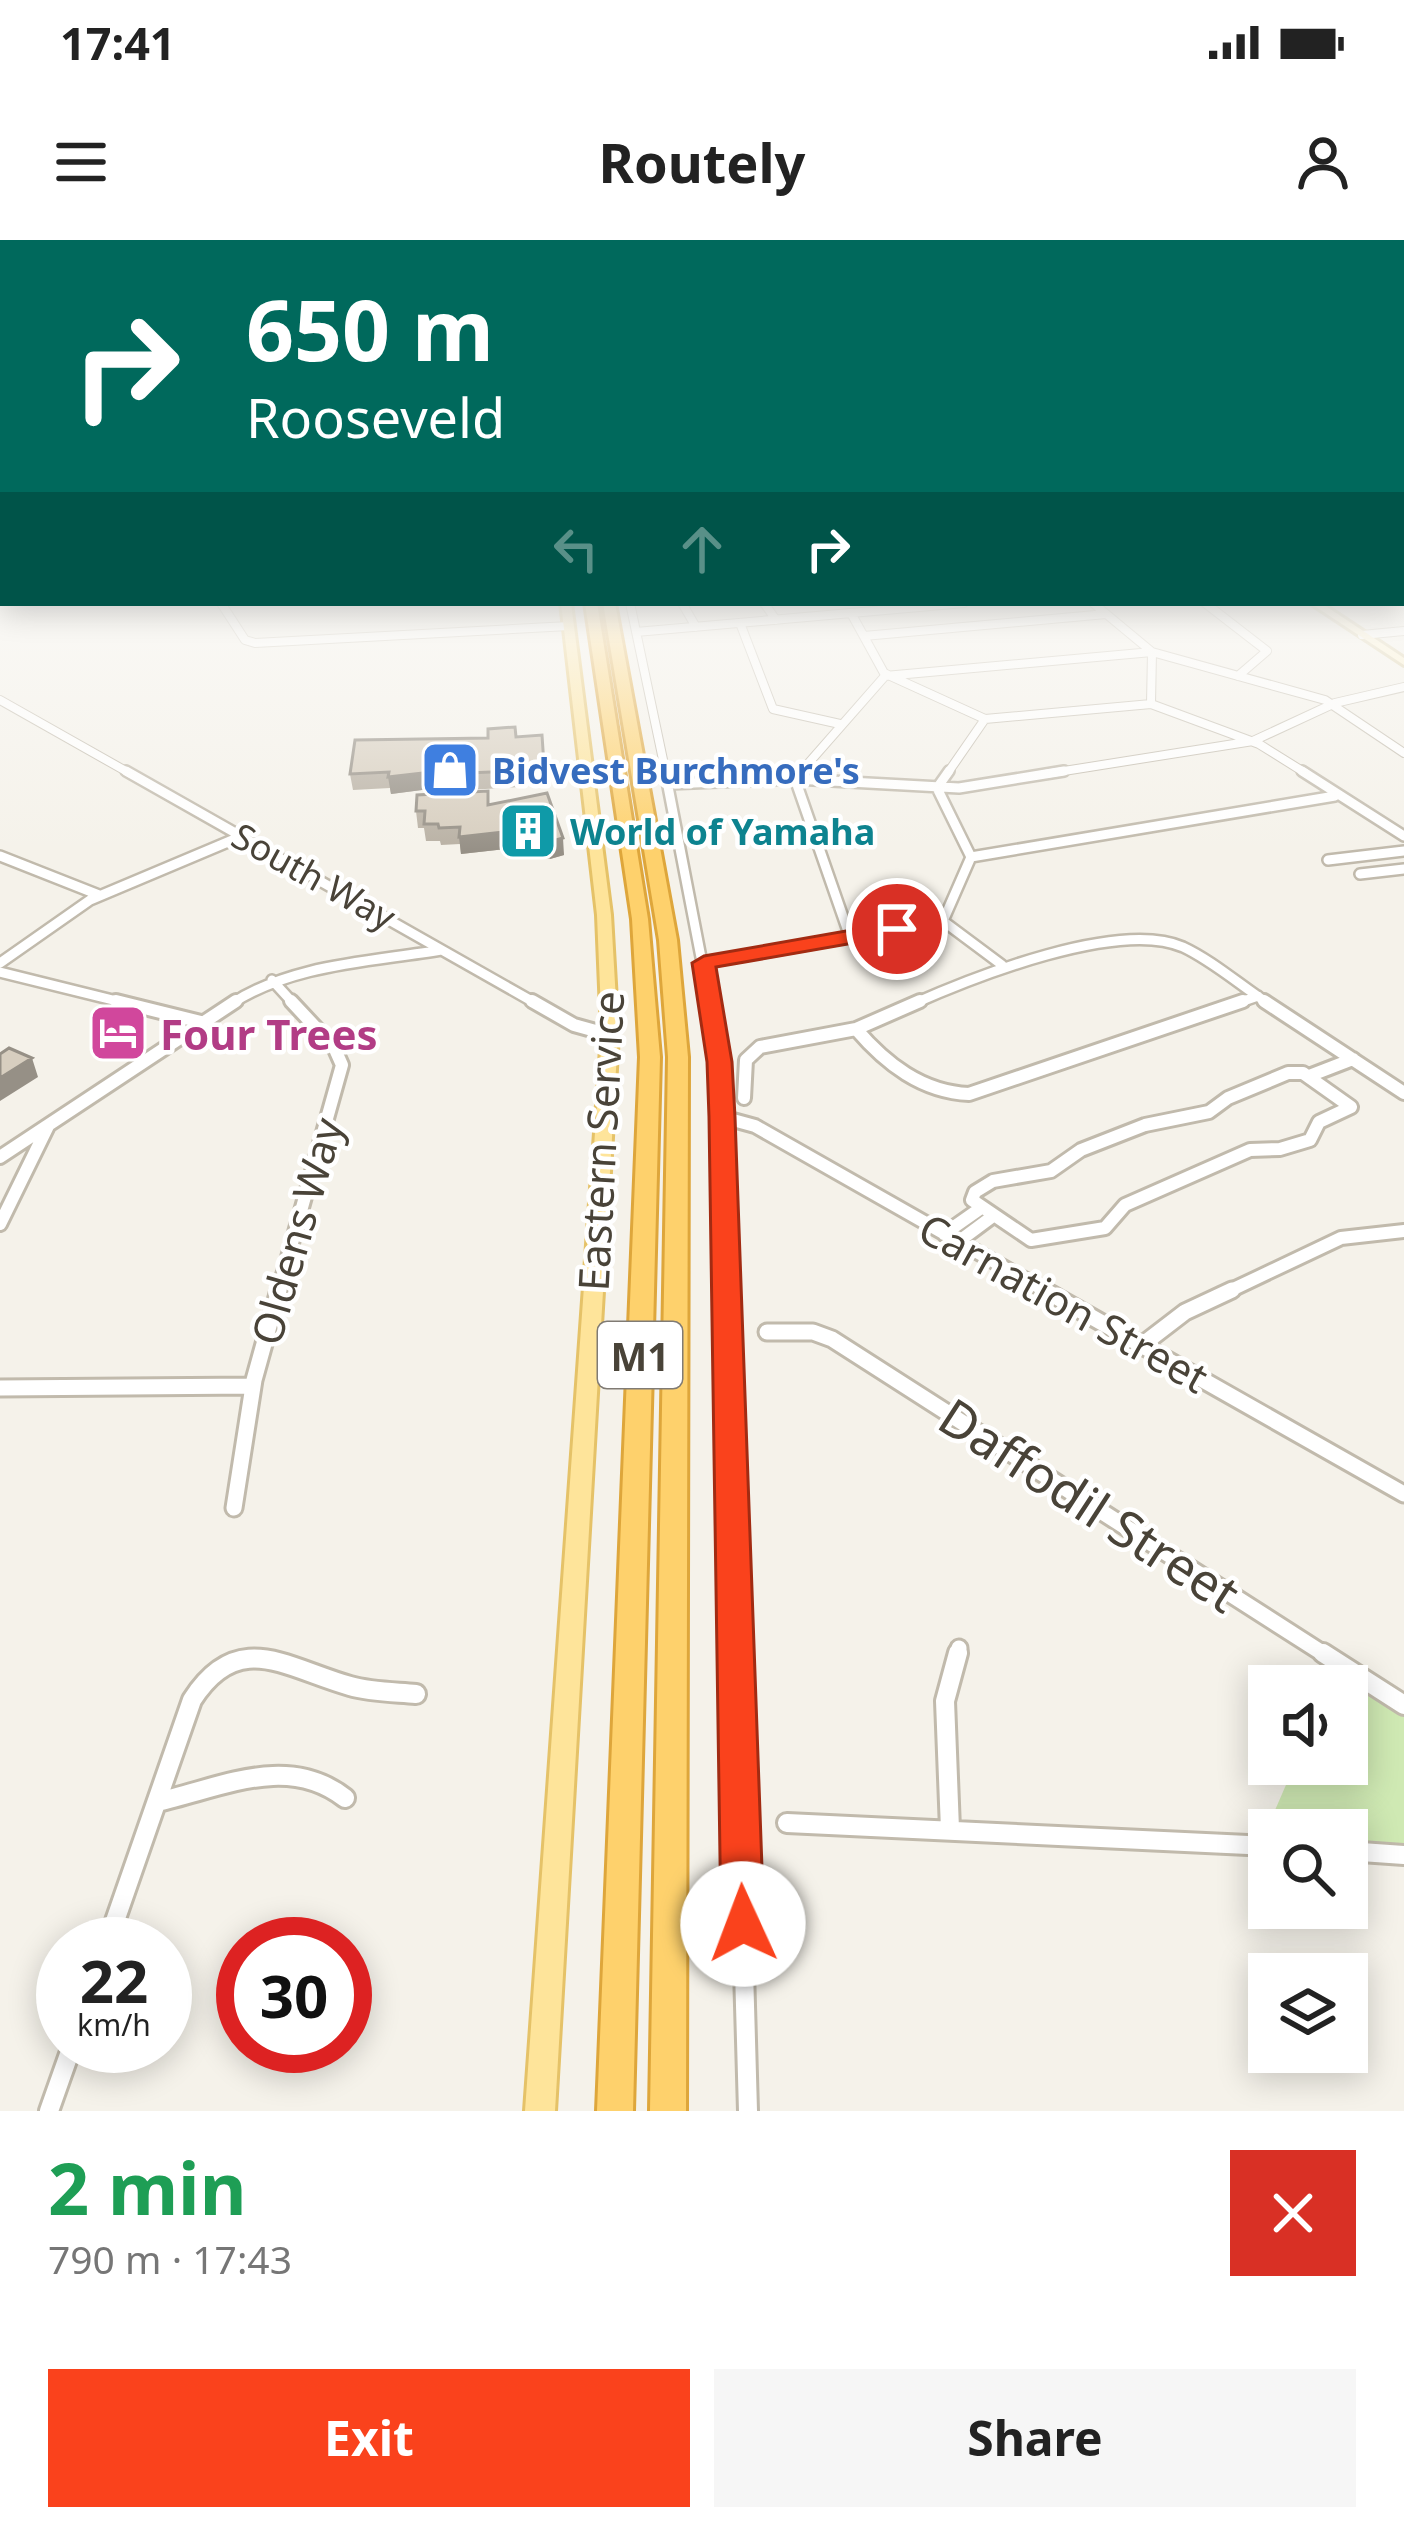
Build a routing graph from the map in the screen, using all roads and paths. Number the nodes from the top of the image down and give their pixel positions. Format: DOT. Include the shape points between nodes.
graph roads {
  1 [pos="576,677"];
  2 [pos="602,677"];
  3 [pos="621,677"];
  4 [pos="646,677"];
  5 [pos="761,677"];
  6 [pos="884,677"];
  7 [pos="893,677"];
  8 [pos="1152,677"];
  9 [pos="1242,677"];
  10 [pos="1404,687"];
  11 [pos="0,697"];
  12 [pos="1151,704"];
  13 [pos="1332,704"];
  14 [pos="985,719"];
  15 [pos="840,724"];
  16 [pos="1253,741"];
  17 [pos="1404,753"];
  18 [pos="795,779"];
  19 [pos="668,784"];
  20 [pos="938,788"];
  21 [pos="1336,796"];
  22 [pos="242,836"];
  23 [pos="1404,836"];
  24 [pos="1404,851"];
  25 [pos="0,856"];
  26 [pos="971,857"];
  27 [pos="1328,860"];
  28 [pos="1404,869"];
  29 [pos="1360,874"];
  30 [pos="98,896"];
  31 [pos="943,921"];
  32 [pos="850,937"];
  33 [pos="442,949"];
  34 [pos="704,963"];
  35 [pos="1001,965"];
  36 [pos="0,968"];
  37 [pos="272,980"];
  38 [pos="1258,996"];
  39 [pos="201,1022"];
  40 [pos="856,1029"];
  41 [pos="610,1035"];
  42 [pos="1353,1060"];
  43 [pos="1309,1076"];
  44 [pos="1404,1093"];
  45 [pos="744,1099"];
  46 [pos="722,1117"];
  47 [pos="48,1125"];
  48 [pos="0,1157"];
  49 [pos="987,1212"];
  50 [pos="0,1224"];
  51 [pos="1404,1232"];
  52 [pos="944,1234"];
  53 [pos="958,1242"];
  54 [pos="767,1332"];
  55 [pos="1142,1345"];
  56 [pos="253,1386"];
  57 [pos="0,1388"];
  58 [pos="1404,1494"];
  59 [pos="234,1508"];
  60 [pos="959,1648"];
  61 [pos="416,1694"];
  62 [pos="1404,1705"];
  63 [pos="345,1798"];
  64 [pos="157,1802"];
  65 [pos="787,1822"];
  66 [pos="950,1829"];
  67 [pos="1248,1845"];
  68 [pos="1368,1852"];
  69 [pos="1404,1855"];
  70 [pos="117,1917"];
  71 [pos="62,2073"];
  72 [pos="49,2111"];
  73 [pos="540,2111"];
  74 [pos="615,2111"];
  75 [pos="668,2111"];
  76 [pos="748,2111"];
  1 -- 41 [label="main road, Eastern Service"];
  2 -- 74 [label="highway, M1" via="640,920 650,1057"];
  3 -- 75 [label="highway, M1" via="668,940 678,1057"];
  4 -- 19 [label="street"];
  5 -- 15 [label="street" via="773,709"];
  6 -- 15 [label="street"];
  7 -- 14 [label="street"];
  8 -- 12 [label="street"];
  9 -- 13 [label="street"];
  10 -- 13 [label="street"];
  11 -- 22 [label="street, South Way"];
  12 -- 14 [label="street"];
  12 -- 16 [label="street"];
  13 -- 16 [label="street"];
  13 -- 17 [label="street"];
  14 -- 20 [label="street"];
  15 -- 18 [label="street"];
  16 -- 20 [label="street"];
  16 -- 21 [label="street"];
  18 -- 19 [label="street"];
  18 -- 20 [label="street"];
  18 -- 32 [label="street"];
  19 -- 34 [label="street"];
  20 -- 26 [label="street"];
  21 -- 23 [label="street"];
  21 -- 26 [label="street"];
  22 -- 30 [label="street"];
  22 -- 33 [label="street, South Way"];
  24 -- 27 [label="street"];
  25 -- 30 [label="street"];
  26 -- 31 [label="street"];
  28 -- 29 [label="street"];
  30 -- 36 [label="street"];
  31 -- 32 [label="street"];
  31 -- 35 [label="street"];
  32 -- 34 [label="street"];
  33 -- 37 [label="street"];
  33 -- 41 [label="street, South Way" via="574,1025"];
  34 -- 46 [label="street"];
  35 -- 38 [label="street" via="1156,938"];
  35 -- 40 [label="street"];
  36 -- 39 [label="street"];
  37 -- 39 [label="street"];
  37 -- 56 [label="street, Oldens Way" via="342,1065"];
  38 -- 40 [label="street" via="969,1094 942,1092 906,1072"];
  38 -- 42 [label="street"];
  39 -- 47 [label="street"];
  40 -- 45 [label="street" via="751,1052"];
  41 -- 73 [label="main road, Eastern Service"];
  42 -- 43 [label="street"];
  42 -- 44 [label="street"];
  43 -- 49 [label="street" via="1288,1073 1209,1112 1144,1125 1081,1150 1051,1171 993,1181 972,1195"];
  43 -- 49 [label="street" via="1351,1106 1319,1123 1310,1140 1252,1149 1125,1205 1114,1222 1091,1233 1030,1240"];
  46 -- 52 [label="street, Carnation Street" via="755,1126"];
  46 -- 76 [label="street"];
  47 -- 48 [label="street"];
  47 -- 50 [label="street"];
  49 -- 52 [label="street"];
  49 -- 53 [label="street"];
  51 -- 55 [label="street" via="1341,1238 1185,1312"];
  52 -- 53 [label="street, Carnation Street"];
  53 -- 55 [label="street, Carnation Street"];
  54 -- 62 [label="street, Daffodil Street" via="832,1339"];
  55 -- 58 [label="street, Carnation Street"];
  56 -- 57 [label="street"];
  56 -- 59 [label="street, Oldens Way"];
  60 -- 66 [label="street" via="946,1701"];
  61 -- 64 [label="street" via="353,1688 259,1655 238,1658 197,1690"];
  63 -- 64 [label="street" via="331,1783 289,1773"];
  64 -- 70 [label="street"];
  65 -- 66 [label="street"];
  66 -- 67 [label="street"];
  68 -- 69 [label="street"];
  71 -- 72 [label="street"];
}
